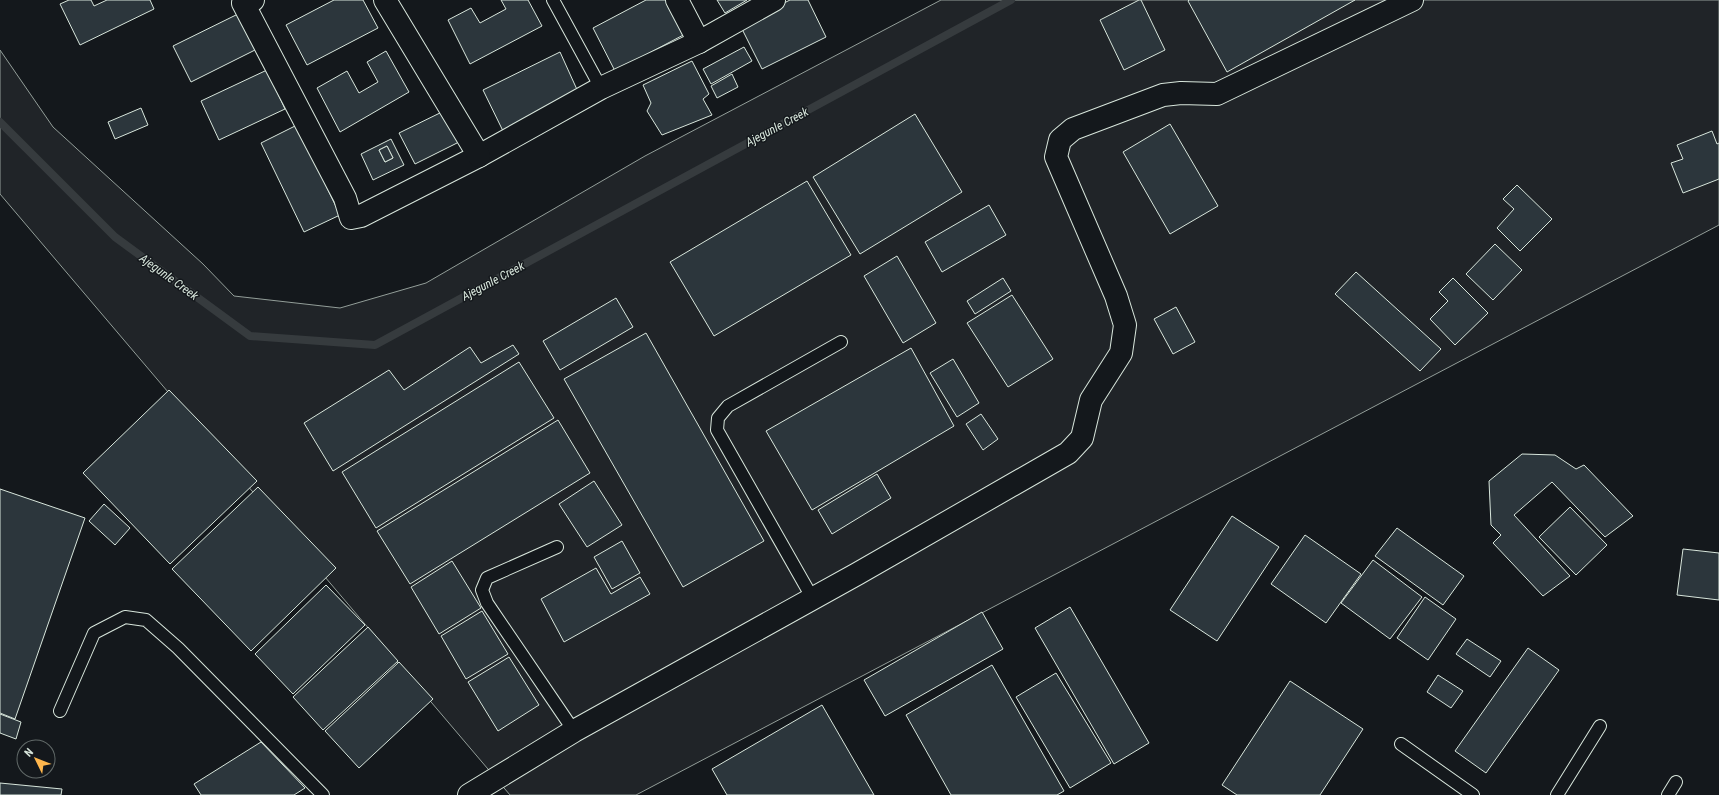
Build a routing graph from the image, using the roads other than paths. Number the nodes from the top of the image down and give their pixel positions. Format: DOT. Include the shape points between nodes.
graph roads {
  1 [pos="385,0"];
  2 [pos="553,0"];
  3 [pos="677,0"];
  4 [pos="774,0"];
  5 [pos="1412,0"];
  6 [pos="246,1"];
  7 [pos="699,42"];
  8 [pos="601,88"];
  9 [pos="479,156"];
  10 [pos="841,342"];
  11 [pos="557,547"];
  12 [pos="813,599"];
  13 [pos="60,711"];
  14 [pos="1600,726"];
  15 [pos="574,731"];
  16 [pos="1401,744"];
  17 [pos="1676,782"];
  18 [pos="323,795"];
  19 [pos="469,795"];
  20 [pos="1474,795"];
  21 [pos="1557,795"];
  22 [pos="1668,795"];
  1 -- 9 [label="street"];
  2 -- 8 [label="lane"];
  3 -- 7 [label="street"];
  4 -- 7 [label="street"];
  5 -- 12 [label="street" via="1218,94 1163,95 1073,130 1060,140 1056,157 1126,325 1121,353 1091,400 1082,438 1068,453"];
  6 -- 9 [label="street" via="345,198 350,218 361,216"];
  7 -- 8 [label="street"];
  8 -- 9 [label="street"];
  10 -- 12 [label="lane" via="728,406 718,418 717,430"];
  11 -- 15 [label="lane" via="487,578 482,590 487,603"];
  12 -- 15 [label="street"];
  13 -- 18 [label="lane" via="94,633 125,617 146,620 178,648"];
  14 -- 21 [label="lane"];
  15 -- 19 [label="street"];
  16 -- 20 [label="lane"];
  17 -- 22 [label="lane"];
}
